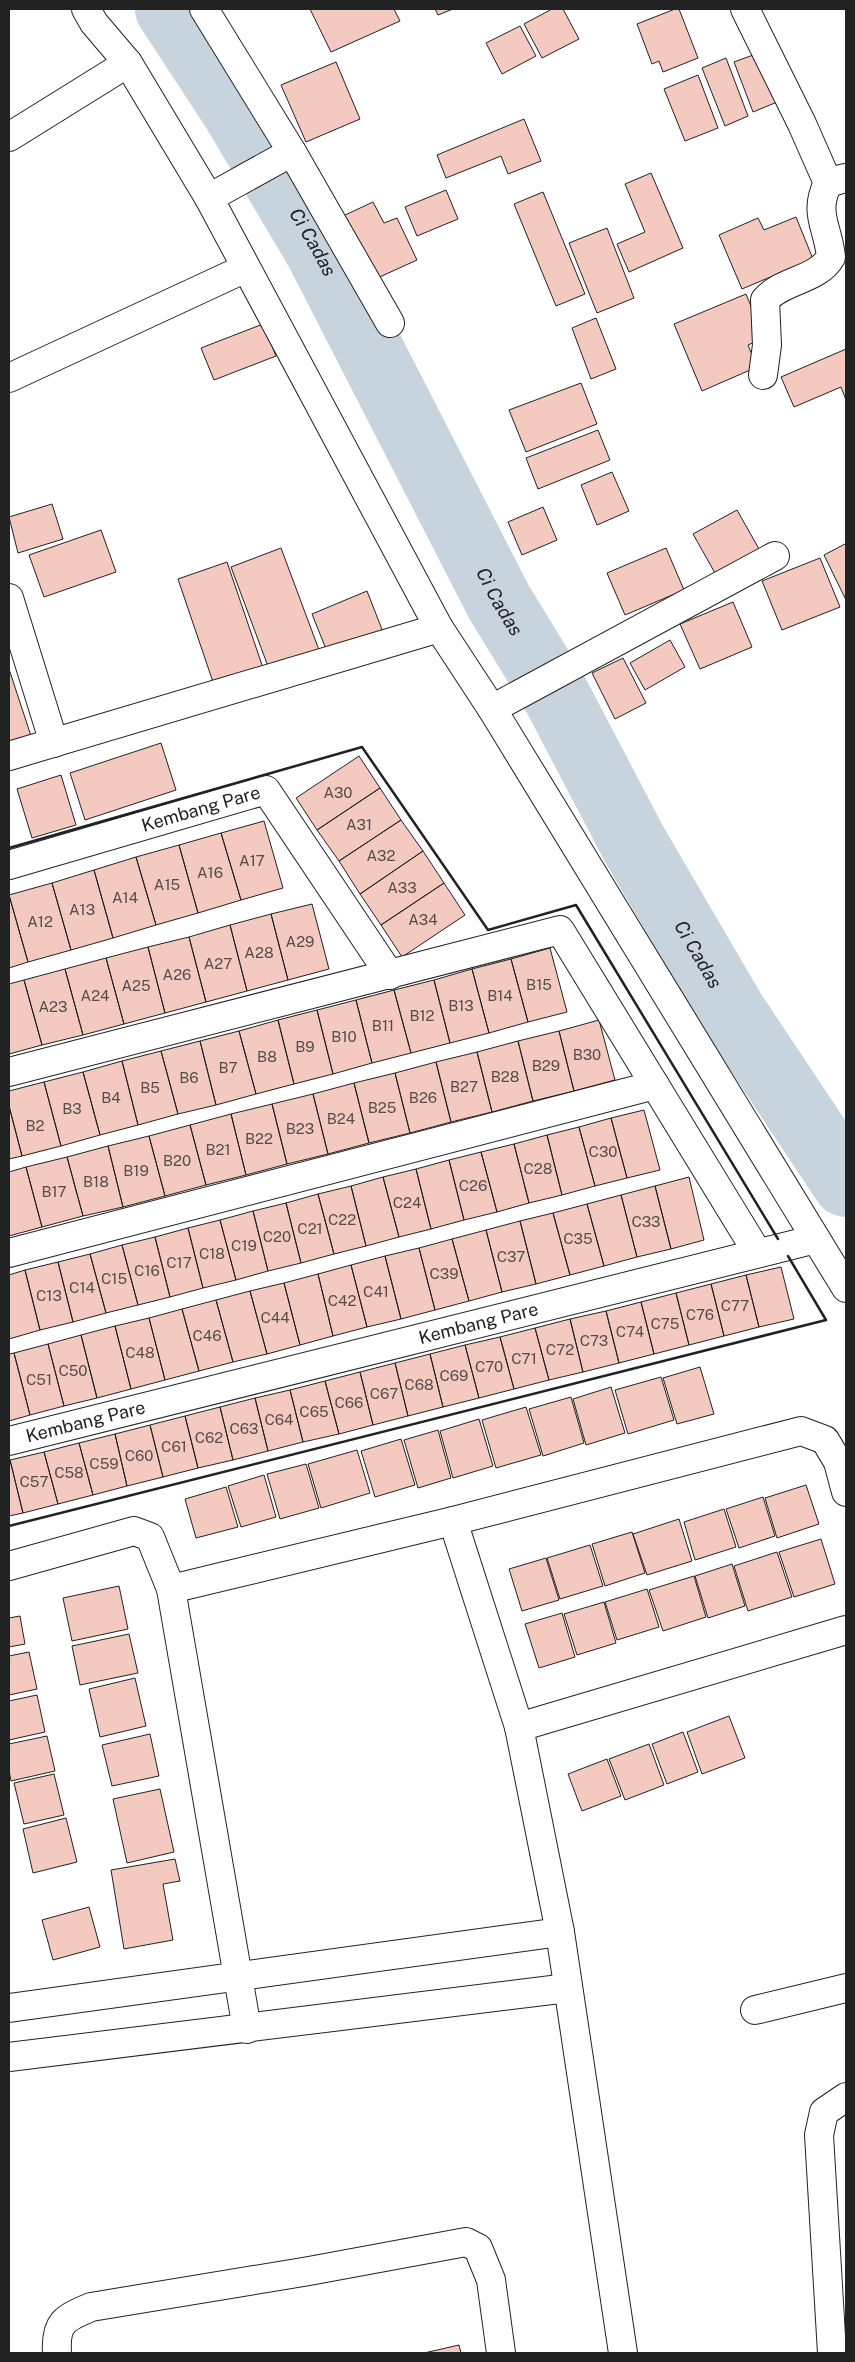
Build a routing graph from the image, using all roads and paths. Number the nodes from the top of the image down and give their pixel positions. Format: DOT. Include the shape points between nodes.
graph roads {
  1 [pos="86,9"];
  2 [pos="204,9"];
  3 [pos="745,9"];
  4 [pos="128,62"];
  5 [pos="9,137"];
  6 [pos="287,154"];
  7 [pos="837,180"];
  8 [pos="218,192"];
  9 [pos="246,268"];
  10 [pos="390,323"];
  11 [pos="763,375"];
  12 [pos="9,378"];
  13 [pos="775,556"];
  14 [pos="9,598"];
  15 [pos="439,628"];
  16 [pos="498,706"];
  17 [pos="54,743"];
  18 [pos="9,756"];
  19 [pos="9,864"];
  20 [pos="390,975"];
  21 [pos="9,1072"];
  22 [pos="655,1085"];
  23 [pos="816,1239"];
  24 [pos="757,1252"];
  25 [pos="9,1254"];
  26 [pos="846,1288"];
  27 [pos="9,1441"];
  28 [pos="846,1492"];
  29 [pos="453,1521"];
  30 [pos="9,1566"];
  31 [pos="171,1589"];
  32 [pos="846,1630"];
  33 [pos="519,1727"];
  34 [pos="560,1932"];
  35 [pos="237,1976"];
  36 [pos="568,1988"];
  37 [pos="846,1988"];
  38 [pos="9,2008"];
  39 [pos="755,2010"];
  40 [pos="247,2029"];
  41 [pos="9,2057"];
  42 [pos="846,2097"];
  43 [pos="57,2353"];
  44 [pos="501,2353"];
  45 [pos="623,2353"];
  46 [pos="832,2353"];
  1 -- 4 [label="street"];
  2 -- 6 [label="street"];
  3 -- 7 [label="street" via="802,124"];
  4 -- 5 [label="street"];
  4 -- 8 [label="street"];
  6 -- 8 [label="street"];
  6 -- 10 [label="street"];
  7 -- 11 [label="street" via="822,195 820,210 831,257 826,266 773,291 765,300 768,345"];
  8 -- 9 [label="street"];
  9 -- 12 [label="street"];
  9 -- 15 [label="street"];
  13 -- 16 [label="street"];
  14 -- 17 [label="street"];
  15 -- 16 [label="street"];
  15 -- 17 [label="street"];
  16 -- 23 [label="street"];
  17 -- 18 [label="street"];
  19 -- 20 [label="street, Kembang Pare" via="266,790"];
  20 -- 21 [label="street"];
  20 -- 22 [label="street" via="560,930"];
  22 -- 24 [label="street"];
  22 -- 25 [label="street"];
  23 -- 24 [label="street, Kembang Pare"];
  23 -- 26 [label="street"];
  24 -- 27 [label="street, Kembang Pare"];
  28 -- 29 [label="street" via="838,1462 825,1440 801,1431"];
  29 -- 31 [label="street"];
  29 -- 33 [label="street"];
  30 -- 31 [label="street" via="134,1531 150,1537"];
  31 -- 35 [label="street"];
  32 -- 33 [label="street"];
  33 -- 34 [label="street"];
  34 -- 35 [label="street"];
  34 -- 36 [label="street"];
  35 -- 38 [label="street"];
  35 -- 40 [label="street"];
  36 -- 40 [label="street"];
  36 -- 45 [label="street"];
  37 -- 39 [label="street"];
  40 -- 41 [label="street"];
  42 -- 46 [label="street" via="824,2112 819,2135"];
  43 -- 44 [label="street" via="56,2335 67,2317 91,2306 466,2242 478,2248 490,2280"];
}
